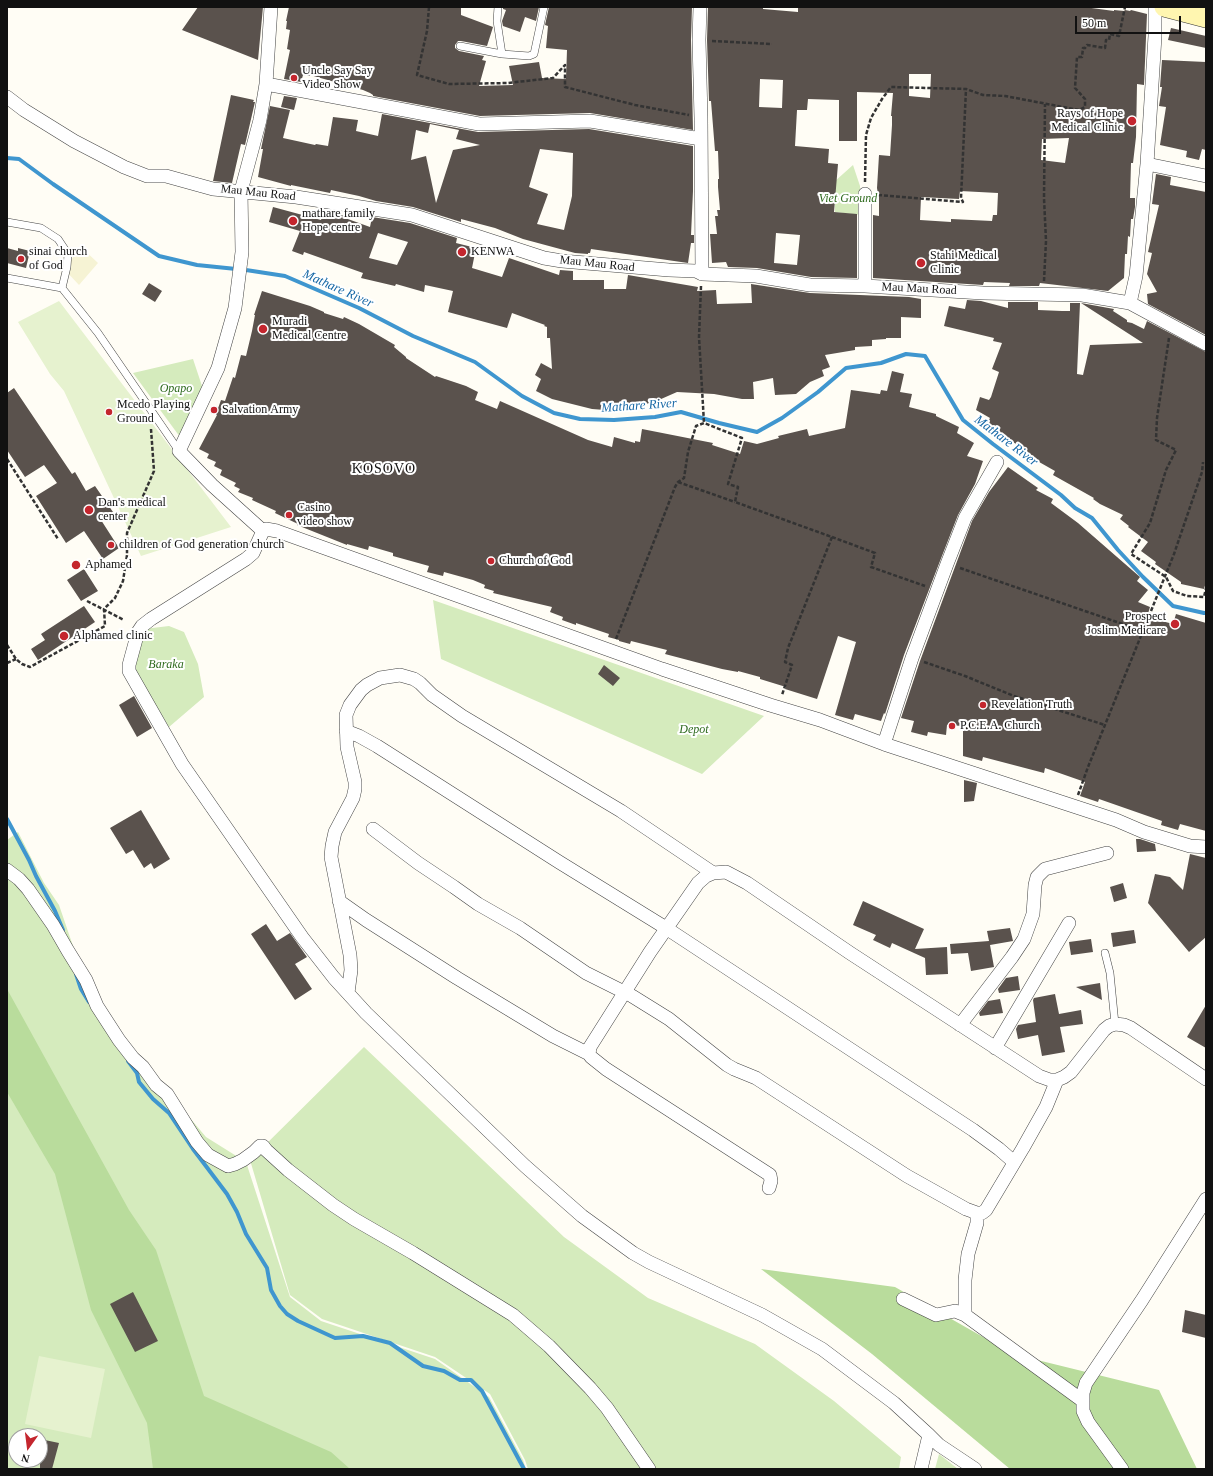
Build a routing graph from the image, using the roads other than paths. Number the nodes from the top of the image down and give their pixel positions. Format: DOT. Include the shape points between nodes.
graph roads {
  1 [pos="271,7"];
  2 [pos="498,7"];
  3 [pos="544,7"];
  4 [pos="700,7"];
  5 [pos="1155,7"];
  6 [pos="1164,7"];
  7 [pos="1206,18"];
  8 [pos="460,46"];
  9 [pos="502,54"];
  10 [pos="266,84"];
  11 [pos="7,97"];
  12 [pos="701,140"];
  13 [pos="1147,164"];
  14 [pos="1206,176"];
  15 [pos="241,191"];
  16 [pos="865,194"];
  17 [pos="7,222"];
  18 [pos="702,274"];
  19 [pos="7,278"];
  20 [pos="865,286"];
  21 [pos="62,288"];
  22 [pos="1130,303"];
  23 [pos="1206,344"];
  24 [pos="179,451"];
  25 [pos="998,462"];
  26 [pos="263,531"];
  27 [pos="346,731"];
  28 [pos="884,744"];
  29 [pos="373,829"];
  30 [pos="1206,847"];
  31 [pos="1107,853"];
  32 [pos="7,870"];
  33 [pos="713,872"];
  34 [pos="339,901"];
  35 [pos="1069,923"];
  36 [pos="666,928"];
  37 [pos="1105,953"];
  38 [pos="348,992"];
  39 [pos="623,992"];
  40 [pos="1115,1024"];
  41 [pos="960,1025"];
  42 [pos="995,1048"];
  43 [pos="589,1054"];
  44 [pos="1206,1079"];
  45 [pos="1057,1080"];
  46 [pos="1014,1162"];
  47 [pos="769,1188"];
  48 [pos="1206,1199"];
  49 [pos="977,1213"];
  50 [pos="903,1299"];
  51 [pos="965,1315"];
  52 [pos="1083,1401"];
  53 [pos="929,1435"];
  54 [pos="649,1469"];
  55 [pos="921,1469"];
  56 [pos="975,1469"];
  57 [pos="1122,1469"];
  1 -- 10 [label="street"];
  2 -- 9 [label="lane" via="497,21"];
  3 -- 9 [label="lane" via="534,54"];
  4 -- 12 [label="street"];
  5 -- 13 [label="street"];
  6 -- 7 [label="main road"];
  8 -- 9 [label="lane"];
  10 -- 12 [label="street" via="479,124 590,121"];
  10 -- 15 [label="street" via="260,120"];
  11 -- 15 [label="street, Mau Mau Road" via="74,141 124,167 147,176 166,176 213,189"];
  12 -- 18 [label="street"];
  13 -- 14 [label="street"];
  13 -- 22 [label="street" via="1136,276"];
  15 -- 18 [label="street, Mau Mau Road" via="412,215 544,258 696,271"];
  15 -- 24 [label="street" via="242,252 235,308 218,368"];
  16 -- 20 [label="street"];
  17 -- 21 [label="lane" via="41,228 58,239 68,254"];
  18 -- 20 [label="street, Mau Mau Road" via="756,276 810,285"];
  19 -- 21 [label="lane"];
  20 -- 22 [label="street, Mau Mau Road" via="983,293 1082,295"];
  21 -- 24 [label="lane" via="98,333"];
  22 -- 23 [label="street, Mau Mau Road"];
  24 -- 26 [label="street"];
  25 -- 28 [label="street" via="965,518 936,590"];
  26 -- 28 [label="street" via="277,531"];
  26 -- 38 [label="street" via="252,553 246,559 142,626 134,642 129,671 182,764 287,916 334,978"];
  27 -- 33 [label="street" via="346,715 350,705 367,685 391,675 414,679 462,716 621,811"];
  27 -- 34 [label="street" via="355,782 353,798 337,828 332,846 331,857"];
  27 -- 36 [label="street" via="377,746"];
  28 -- 30 [label="street" via="1116,820 1144,832 1190,846"];
  29 -- 39 [label="street" via="432,874 478,904 520,928 586,973"];
  31 -- 41 [label="street" via="1045,869 1037,877 1033,914 1024,939"];
  32 -- 54 [label="street" via="28,889 53,925 86,980 97,1006 119,1040 167,1094 208,1155 228,1166 243,1160 263,1146 288,1170 349,1216 513,1315 549,1346 590,1388"];
  33 -- 36 [label="street" via="698,882"];
  33 -- 41 [label="street" via="726,872 747,883"];
  34 -- 38 [label="street" via="351,962"];
  34 -- 43 [label="street" via="463,982 553,1036"];
  35 -- 42 [label="street"];
  36 -- 39 [label="street"];
  36 -- 46 [label="street" via="973,1130"];
  37 -- 40 [label="lane" via="1110,974"];
  38 -- 53 [label="street" via="366,1013 525,1166 582,1216 648,1262 762,1315 822,1349 894,1403"];
  39 -- 43 [label="street" via="590,1047"];
  39 -- 49 [label="street" via="669,1019 727,1065 756,1078 907,1176"];
  40 -- 44 [label="street" via="1131,1028"];
  40 -- 45 [label="street" via="1104,1030 1071,1072"];
  41 -- 42 [label="street"];
  42 -- 45 [label="street" via="1039,1076"];
  43 -- 47 [label="street" via="606,1069 770,1175"];
  45 -- 46 [label="street" via="1046,1108"];
  46 -- 49 [label="street" via="986,1210"];
  48 -- 52 [label="street" via="1086,1383"];
  49 -- 51 [label="street" via="977,1223 968,1254"];
  50 -- 51 [label="street" via="936,1315 955,1311"];
  51 -- 52 [label="street"];
  52 -- 57 [label="street" via="1083,1411 1088,1422"];
  53 -- 55 [label="street"];
  53 -- 56 [label="street" via="939,1445"];
}
